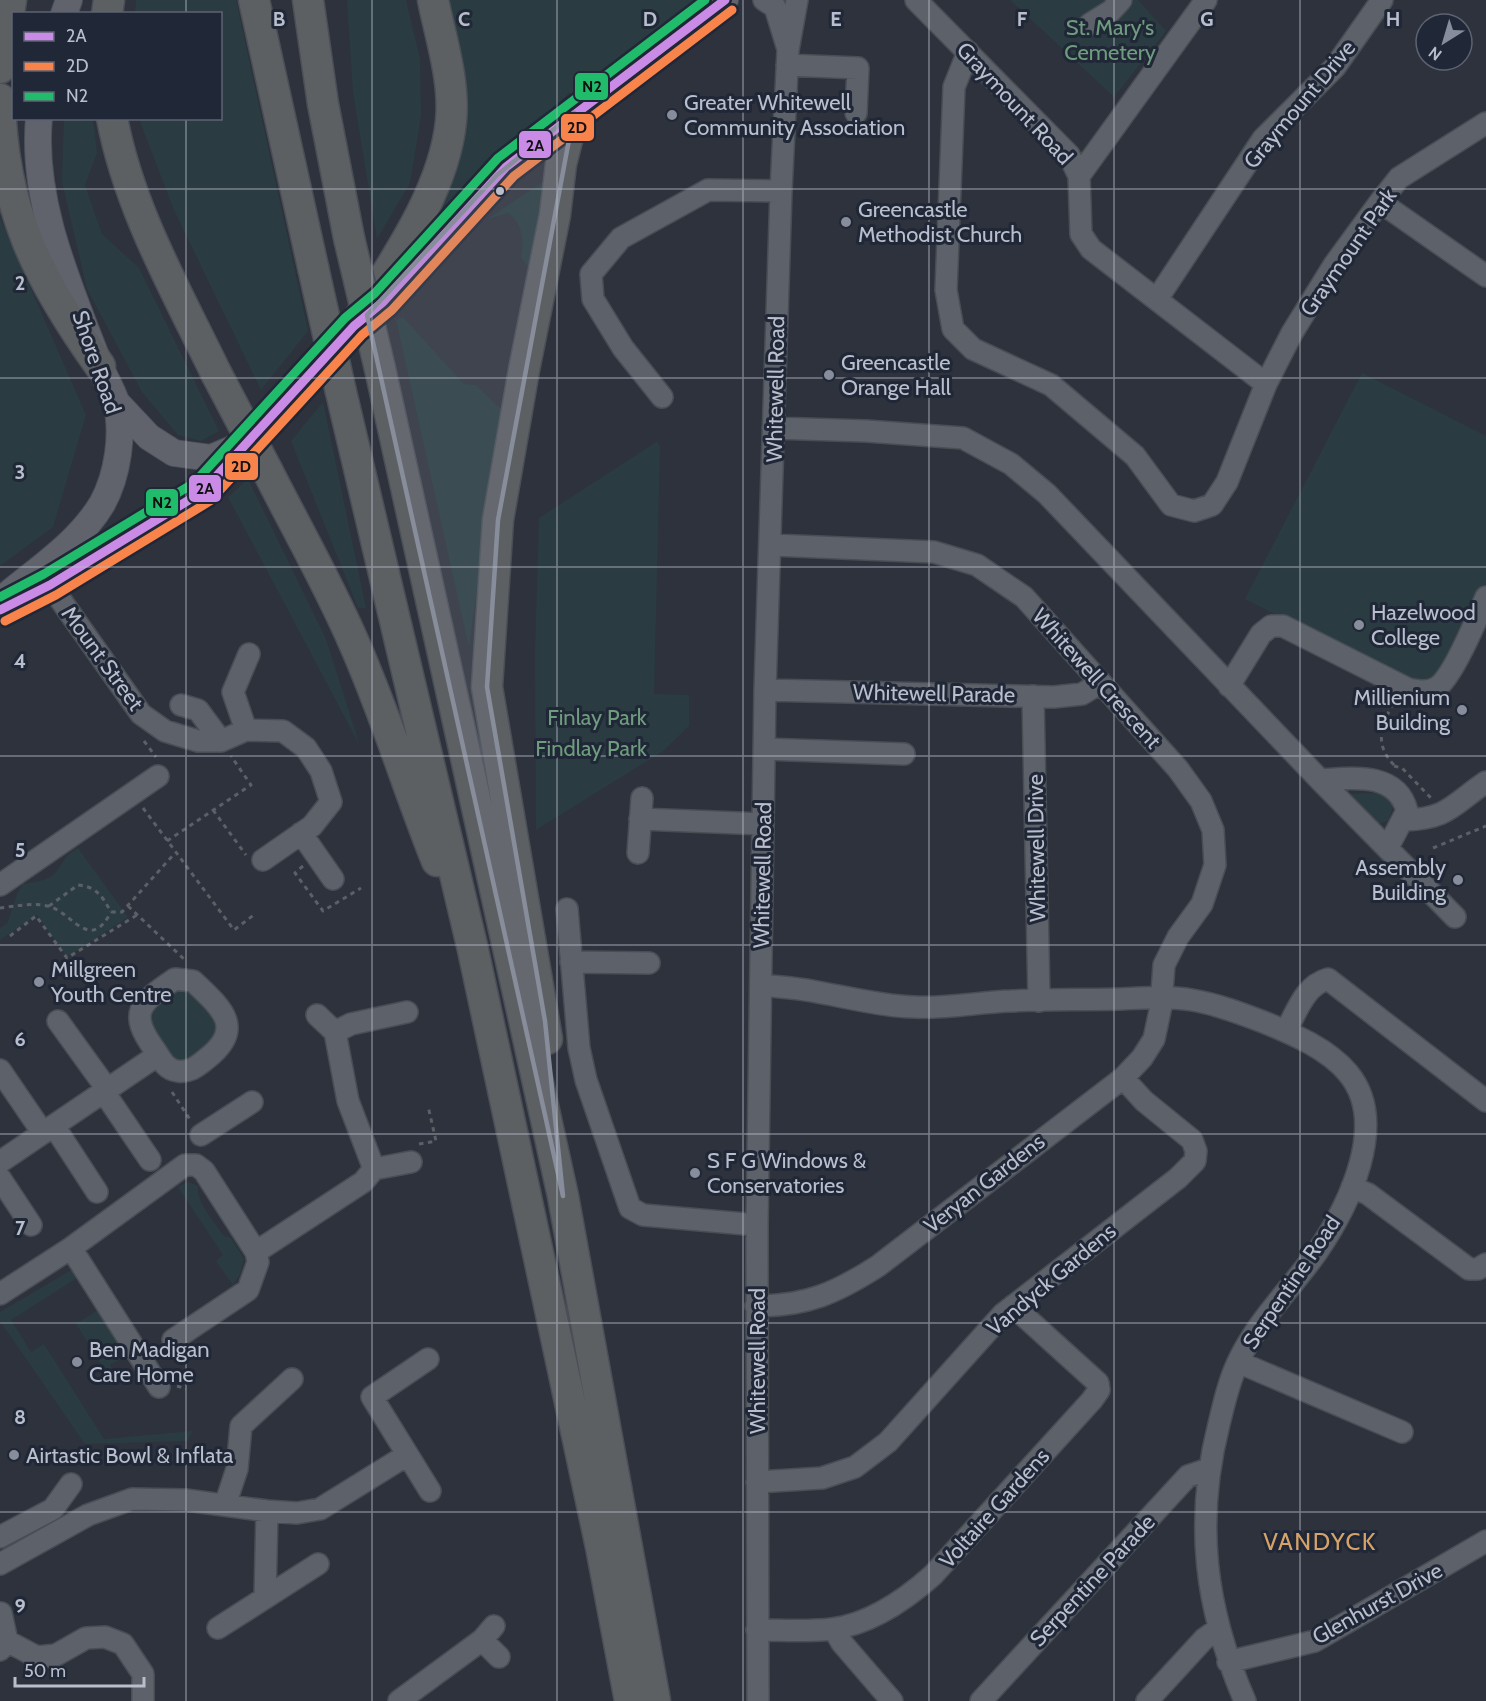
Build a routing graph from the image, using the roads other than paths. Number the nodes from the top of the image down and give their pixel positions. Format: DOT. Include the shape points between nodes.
graph roads {
  1 [pos="11,0"];
  2 [pos="254,0"];
  3 [pos="308,0"];
  4 [pos="433,0"];
  5 [pos="725,0"];
  6 [pos="764,0"];
  7 [pos="796,0"];
  8 [pos="916,0"];
  9 [pos="1120,0"];
  10 [pos="1206,0"];
  11 [pos="1382,0"];
  12 [pos="1090,24"];
  13 [pos="968,52"];
  14 [pos="787,57"];
  15 [pos="0,68"];
  16 [pos="0,99"];
  17 [pos="574,113"];
  18 [pos="856,113"];
  19 [pos="39,120"];
  20 [pos="112,120"];
  21 [pos="1486,123"];
  22 [pos="1079,176"];
  23 [pos="781,191"];
  24 [pos="1380,202"];
  25 [pos="1486,276"];
  26 [pos="1157,299"];
  27 [pos="354,326"];
  28 [pos="100,366"];
  29 [pos="1266,384"];
  30 [pos="662,397"];
  31 [pos="116,402"];
  32 [pos="773,428"];
  33 [pos="251,442"];
  34 [pos="772,544"];
  35 [pos="44,577"];
  36 [pos="1486,597"];
  37 [pos="0,601"];
  38 [pos="0,610"];
  39 [pos="249,654"];
  40 [pos="1100,683"];
  41 [pos="1229,686"];
  42 [pos="765,690"];
  43 [pos="1033,696"];
  44 [pos="181,705"];
  45 [pos="246,730"];
  46 [pos="221,741"];
  47 [pos="764,748"];
  48 [pos="904,754"];
  49 [pos="158,776"];
  50 [pos="1320,780"];
  51 [pos="1486,782"];
  52 [pos="1404,820"];
  53 [pos="763,824"];
  54 [pos="301,833"];
  55 [pos="1388,847"];
  56 [pos="638,853"];
  57 [pos="263,861"];
  58 [pos="333,879"];
  59 [pos="0,885"];
  60 [pos="567,909"];
  61 [pos="1455,917"];
  62 [pos="473,950"];
  63 [pos="571,962"];
  64 [pos="649,963"];
  65 [pos="761,985"];
  66 [pos="1161,998"];
  67 [pos="1039,1001"];
  68 [pos="407,1012"];
  69 [pos="317,1015"];
  70 [pos="58,1021"];
  71 [pos="1286,1031"];
  72 [pos="335,1032"];
  73 [pos="158,1055"];
  74 [pos="0,1070"];
  75 [pos="1123,1078"];
  76 [pos="1486,1101"];
  77 [pos="252,1102"];
  78 [pos="48,1129"];
  79 [pos="201,1135"];
  80 [pos="410,1154"];
  81 [pos="150,1160"];
  82 [pos="0,1162"];
  83 [pos="374,1169"];
  84 [pos="0,1178"];
  85 [pos="1353,1187"];
  86 [pos="97,1191"];
  87 [pos="563,1196"];
  88 [pos="31,1225"];
  89 [pos="757,1225"];
  90 [pos="71,1248"];
  91 [pos="256,1252"];
  92 [pos="1486,1264"];
  93 [pos="0,1294"];
  94 [pos="756,1306"];
  95 [pos="1013,1306"];
  96 [pos="173,1340"];
  97 [pos="428,1359"];
  98 [pos="1238,1362"];
  99 [pos="292,1379"];
  100 [pos="159,1387"];
  101 [pos="1402,1432"];
  102 [pos="407,1455"];
  103 [pos="1209,1469"];
  104 [pos="757,1482"];
  105 [pos="72,1484"];
  106 [pos="430,1491"];
  107 [pos="225,1505"];
  108 [pos="267,1511"];
  109 [pos="0,1538"];
  110 [pos="1486,1541"];
  111 [pos="0,1564"];
  112 [pos="318,1564"];
  113 [pos="265,1598"];
  114 [pos="1,1613"];
  115 [pos="218,1629"];
  116 [pos="834,1629"];
  117 [pos="1218,1629"];
  118 [pos="757,1630"];
  119 [pos="4,1646"];
  120 [pos="499,1657"];
  121 [pos="1228,1662"];
  122 [pos="143,1701"];
  123 [pos="399,1701"];
  124 [pos="630,1701"];
  125 [pos="655,1701"];
  126 [pos="758,1701"];
  127 [pos="892,1701"];
  128 [pos="981,1701"];
  129 [pos="1147,1701"];
  130 [pos="1245,1701"];
  1 -- 15 [label="highway"];
  2 -- 62 [label="highway, bridge" via="341,392"];
  3 -- 87 [label="highway, bridge" via="349,238"];
  4 -- 27 [label="highway" via="450,87 451,122 437,178 418,220"];
  5 -- 17 [label="main road, Shore Road"];
  6 -- 14 [label="street, Whitewell Road" via="775,7 783,26"];
  7 -- 14 [label="street, Whitewell Road"];
  8 -- 13 [label="street, Graymount Road"];
  9 -- 12 [label="street"];
  10 -- 22 [label="street"];
  11 -- 26 [label="street, Graymount Drive" via="1335,67 1263,140"];
  13 -- 22 [label="street, Graymount Road" via="1069,155"];
  13 -- 29 [label="street, Graymount Park" via="954,87 946,290 953,328 973,348 1051,385 1135,456 1171,505 1194,511 1212,505 1227,482"];
  14 -- 18 [label="street" via="858,68"];
  14 -- 23 [label="street, Whitewell Road"];
  16 -- 28 [label="highway" via="0,132 10,189 28,246 47,287"];
  17 -- 27 [label="main road, Shore Road" via="497,175 384,302"];
  17 -- 87 [label="highway" via="561,164 498,520 487,687 545,1021"];
  19 -- 28 [label="main road, Shore Road" via="40,181 50,222"];
  20 -- 62 [label="highway, bridge" via="118,152 137,206 216,372 354,642"];
  21 -- 24 [label="street, Graymount Park" via="1400,178"];
  22 -- 26 [label="street, Graymount Road" via="1081,234 1090,249"];
  23 -- 30 [label="street" via="708,190 621,238 591,274 593,299 623,348"];
  23 -- 32 [label="street, Whitewell Road"];
  24 -- 25 [label="street"];
  24 -- 29 [label="street, Graymount Park" via="1292,333"];
  26 -- 29 [label="street, Graymount Road"];
  27 -- 33 [label="main road, Shore Road"];
  28 -- 31 [label="main road, Shore Road"];
  31 -- 33 [label="main road" via="149,437 174,453 211,458"];
  31 -- 35 [label="main road, Shore Road" via="120,435 116,466 102,503"];
  32 -- 34 [label="street, Whitewell Road"];
  32 -- 41 [label="street" via="963,438 990,451 1047,494"];
  33 -- 35 [label="main road, Shore Road" via="202,492"];
  34 -- 40 [label="street, Whitewell Crescent" via="934,552 977,565 1024,597"];
  34 -- 42 [label="street, Whitewell Road"];
  35 -- 37 [label="main road, Shore Road"];
  35 -- 38 [label="main road, Shore Road"];
  35 -- 46 [label="street, Mount Street" via="141,714 165,731 198,741"];
  36 -- 41 [label="street" via="1446,678 1435,688 1420,692 1402,687 1283,626 1271,626 1261,634"];
  39 -- 45 [label="street" via="233,692"];
  40 -- 43 [label="street, Whitewell Parade" via="1082,694"];
  40 -- 66 [label="street, Whitewell Crescent" via="1178,769 1201,801 1213,830 1215,865 1202,904 1178,936 1164,964"];
  41 -- 50 [label="street"];
  42 -- 43 [label="street, Whitewell Parade"];
  42 -- 47 [label="street, Whitewell Road"];
  43 -- 67 [label="street, Whitewell Drive"];
  44 -- 46 [label="street" via="198,710"];
  45 -- 46 [label="street, Mount Street"];
  45 -- 54 [label="street, Mount Street" via="283,731 306,748 321,771 331,802 312,826"];
  47 -- 48 [label="street"];
  47 -- 53 [label="street, Whitewell Road"];
  49 -- 59 [label="street"];
  50 -- 52 [label="street" via="1362,777 1389,785 1404,801"];
  50 -- 55 [label="street"];
  51 -- 52 [label="street" via="1446,813"];
  52 -- 55 [label="street"];
  53 -- 56 [label="street" via="641,809"];
  53 -- 65 [label="street, Whitewell Road"];
  54 -- 57 [label="street, Mount Street"];
  54 -- 58 [label="street"];
  55 -- 61 [label="street"];
  60 -- 63 [label="street"];
  62 -- 124 [label="highway" via="601,1547"];
  63 -- 64 [label="street"];
  63 -- 89 [label="street" via="586,1080 630,1208 643,1215"];
  65 -- 67 [label="street, Serpentine Road" via="916,1007"];
  65 -- 89 [label="street, Whitewell Road"];
  66 -- 67 [label="street, Serpentine Road"];
  66 -- 71 [label="street, Serpentine Road" via="1192,1000"];
  66 -- 75 [label="street, Veryan Gardens" via="1154,1039"];
  68 -- 72 [label="street" via="351,1024"];
  69 -- 72 [label="street"];
  70 -- 81 [label="street"];
  71 -- 76 [label="street" via="1308,990 1317,982 1328,980"];
  71 -- 85 [label="street, Serpentine Road" via="1322,1050 1349,1074 1363,1102 1366,1131"];
  72 -- 83 [label="street" via="348,1101"];
  73 -- 73 [label="street" via="166,1067 189,1072 222,1047 228,1035 228,1021 193,981 175,979 150,996 139,1015 140,1029"];
  73 -- 78 [label="street"];
  74 -- 78 [label="street"];
  75 -- 94 [label="street, Veryan Gardens" via="847,1286 787,1306"];
  75 -- 95 [label="street, Vandyck Gardens" via="1144,1101 1192,1140 1195,1161"];
  77 -- 79 [label="street"];
  78 -- 82 [label="street"];
  78 -- 86 [label="street"];
  80 -- 83 [label="street"];
  83 -- 91 [label="street" via="363,1182"];
  84 -- 88 [label="street"];
  85 -- 92 [label="street" via="1469,1269"];
  85 -- 98 [label="street, Serpentine Road" via="1319,1249 1262,1321"];
  87 -- 125 [label="highway"];
  89 -- 94 [label="street, Whitewell Road"];
  90 -- 91 [label="street" via="185,1165 196,1165 204,1171"];
  90 -- 93 [label="street"];
  90 -- 100 [label="street"];
  91 -- 96 [label="street" via="258,1262 248,1290"];
  94 -- 104 [label="street, Whitewell Road"];
  95 -- 104 [label="street, Vandyck Gardens" via="888,1442 855,1467 822,1478"];
  95 -- 116 [label="street, Voltaire Gardens" via="1098,1383 1099,1390 933,1575 887,1609"];
  97 -- 102 [label="street" via="372,1397"];
  98 -- 101 [label="street"];
  98 -- 103 [label="street, Serpentine Road"];
  99 -- 107 [label="street" via="241,1426 237,1469"];
  102 -- 106 [label="street"];
  102 -- 108 [label="street" via="320,1509 297,1513"];
  103 -- 117 [label="street, Serpentine Road" via="1205,1538"];
  103 -- 128 [label="street, Serpentine Parade" via="1188,1476"];
  104 -- 118 [label="street, Whitewell Road"];
  105 -- 109 [label="street" via="53,1509"];
  107 -- 108 [label="street"];
  107 -- 111 [label="street" via="132,1499 88,1515"];
  108 -- 113 [label="street"];
  110 -- 121 [label="street, Glenhurst Drive" via="1315,1641"];
  112 -- 113 [label="street"];
  113 -- 115 [label="street"];
  114 -- 119 [label="street"];
  116 -- 118 [label="street, Voltaire Gardens"];
  116 -- 127 [label="street"];
  117 -- 121 [label="street, Serpentine Road"];
  117 -- 129 [label="street"];
  118 -- 126 [label="street, Whitewell Road"];
  119 -- 122 [label="street" via="37,1657 56,1655 86,1638 105,1637 123,1644 143,1674"];
  120 -- 123 [label="street" via="488,1633"];
  121 -- 130 [label="street, Serpentine Road"];
}
